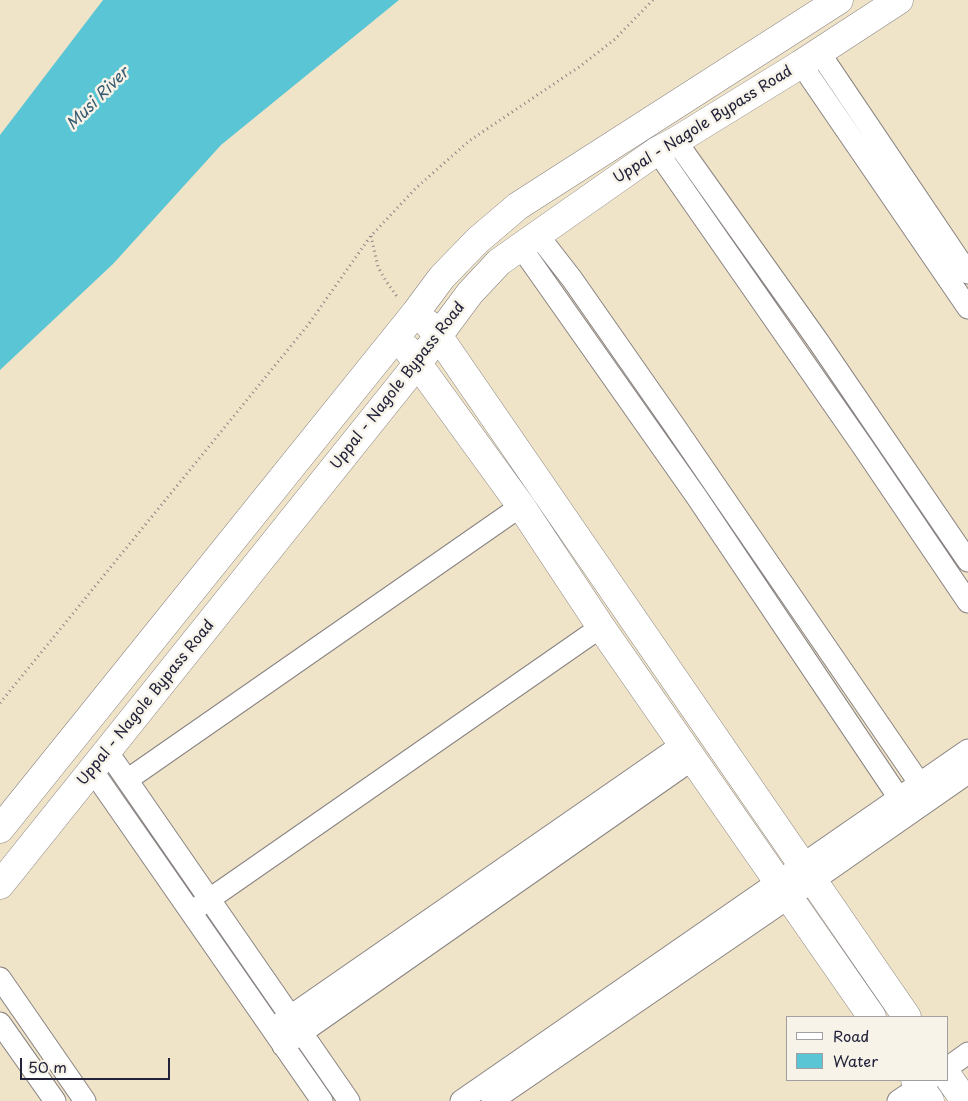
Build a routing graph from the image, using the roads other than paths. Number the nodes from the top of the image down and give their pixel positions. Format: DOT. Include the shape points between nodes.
graph roads {
  1 [pos="839,0"];
  2 [pos="899,0"];
  3 [pos="810,58"];
  4 [pos="666,146"];
  5 [pos="529,240"];
  6 [pos="968,273"];
  7 [pos="968,308"];
  8 [pos="416,312"];
  9 [pos="396,337"];
  10 [pos="439,337"];
  11 [pos="418,363"];
  12 [pos="521,506"];
  13 [pos="968,560"];
  14 [pos="968,602"];
  15 [pos="601,627"];
  16 [pos="968,750"];
  17 [pos="688,752"];
  18 [pos="99,761"];
  19 [pos="968,773"];
  20 [pos="127,780"];
  21 [pos="920,784"];
  22 [pos="899,798"];
  23 [pos="0,829"];
  24 [pos="807,873"];
  25 [pos="0,885"];
  26 [pos="783,889"];
  27 [pos="209,899"];
  28 [pos="191,912"];
  29 [pos="0,978"];
  30 [pos="871,1016"];
  31 [pos="906,1016"];
  32 [pos="0,1023"];
  33 [pos="296,1025"];
  34 [pos="278,1037"];
  35 [pos="968,1053"];
  36 [pos="955,1087"];
  37 [pos="55,1101"];
  38 [pos="85,1101"];
  39 [pos="322,1101"];
  40 [pos="349,1101"];
  41 [pos="461,1101"];
  42 [pos="492,1101"];
  1 -- 8 [label="street, Uppal - Nagole Bypass Road" via="518,206 442,277"];
  2 -- 3 [label="street, Uppal - Nagole Bypass Road"];
  3 -- 4 [label="street, Uppal - Nagole Bypass Road"];
  3 -- 6 [label="street"];
  3 -- 7 [label="street"];
  4 -- 5 [label="street, Uppal - Nagole Bypass Road"];
  4 -- 13 [label="street" via="818,340"];
  4 -- 14 [label="street"];
  5 -- 10 [label="street, Uppal - Nagole Bypass Road" via="500,262 470,293"];
  5 -- 21 [label="street" via="572,279"];
  5 -- 22 [label="street"];
  8 -- 9 [label="street, Uppal - Nagole Bypass Road"];
  8 -- 10 [label="street"];
  9 -- 11 [label="street"];
  9 -- 23 [label="street, Uppal - Nagole Bypass Road"];
  10 -- 11 [label="street, Uppal - Nagole Bypass Road"];
  10 -- 24 [label="street"];
  11 -- 12 [label="street"];
  11 -- 18 [label="street, Uppal - Nagole Bypass Road"];
  12 -- 15 [label="street"];
  12 -- 20 [label="street"];
  15 -- 17 [label="street"];
  15 -- 27 [label="street"];
  16 -- 21 [label="street"];
  17 -- 26 [label="street"];
  17 -- 33 [label="street"];
  18 -- 20 [label="street"];
  18 -- 25 [label="street, Uppal - Nagole Bypass Road"];
  18 -- 28 [label="street"];
  19 -- 24 [label="street"];
  20 -- 27 [label="street"];
  21 -- 22 [label="street"];
  22 -- 24 [label="street"];
  24 -- 26 [label="street"];
  24 -- 31 [label="street"];
  26 -- 30 [label="street"];
  26 -- 41 [label="street"];
  26 -- 42 [label="street"];
  27 -- 28 [label="street"];
  27 -- 33 [label="street"];
  28 -- 34 [label="street"];
  29 -- 38 [label="street"];
  32 -- 37 [label="street"];
  33 -- 34 [label="street"];
  33 -- 40 [label="street"];
  34 -- 39 [label="street"];
  35 -- 36 [label="street"];
}
